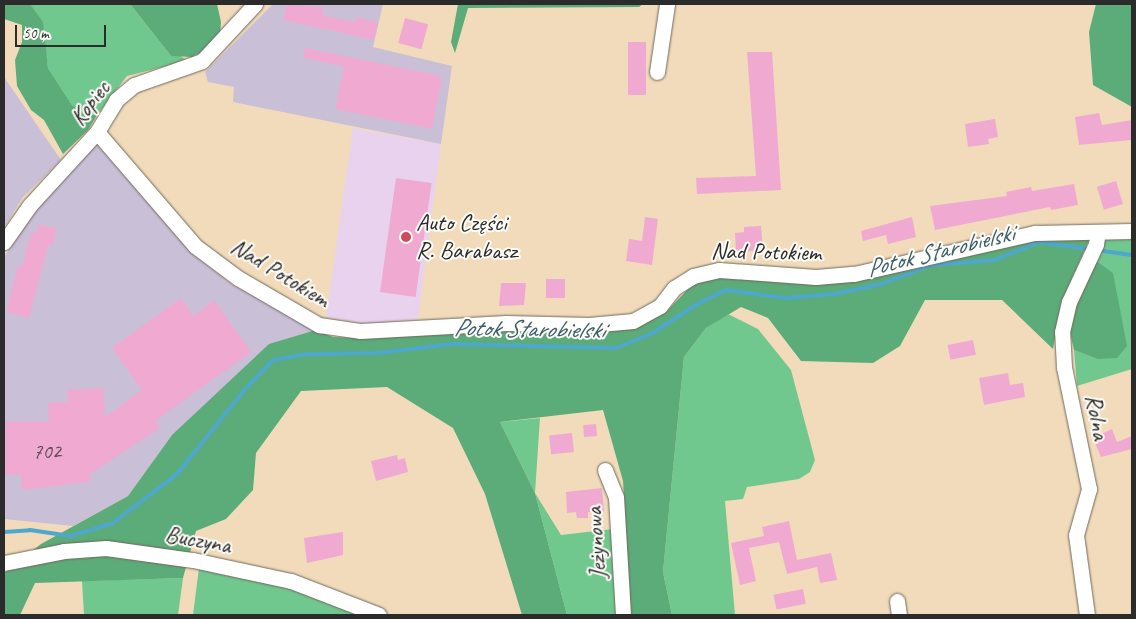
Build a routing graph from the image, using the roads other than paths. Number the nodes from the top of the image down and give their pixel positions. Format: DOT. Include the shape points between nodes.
graph roads {
  1 [pos="255,4"];
  2 [pos="667,4"];
  3 [pos="657,72"];
  4 [pos="97,132"];
  5 [pos="1132,231"];
  6 [pos="4,242"];
  7 [pos="1095,244"];
  8 [pos="605,470"];
  9 [pos="4,563"];
  10 [pos="379,615"];
  11 [pos="623,615"];
  12 [pos="1087,615"];
  1 -- 4 [label="street, Kopiec" via="202,61 134,85 116,100"];
  2 -- 3 [label="street"];
  4 -- 6 [label="street, Kopiec" via="30,205"];
  4 -- 7 [label="street, Nad Potokiem" via="195,246 238,278 319,325 345,330 506,323 589,325 633,321 660,306 674,288 693,276 719,270 816,277 854,274 1035,233"];
  5 -- 7 [label="street, Nad Potokiem"];
  7 -- 12 [label="street, Rolna" via="1069,302 1062,332 1064,367 1089,488 1076,535"];
  8 -- 11 [label="street, Jeżynowa" via="616,497"];
  9 -- 10 [label="street, Buczyna" via="64,551 106,548 194,560 291,581"];
}
